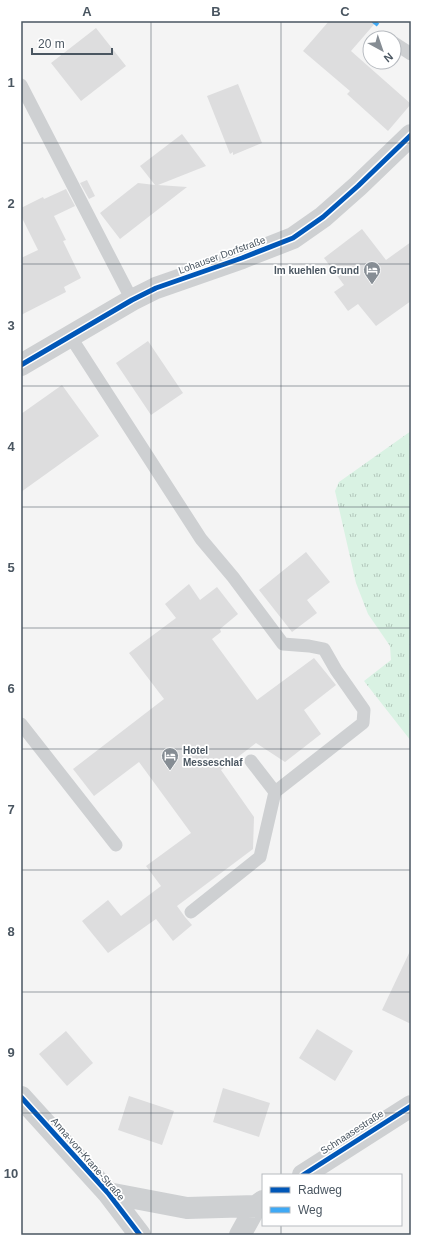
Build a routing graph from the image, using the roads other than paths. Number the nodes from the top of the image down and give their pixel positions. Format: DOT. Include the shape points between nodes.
graph roads {
  1 [pos="402,48"];
  2 [pos="411,54"];
  3 [pos="21,85"];
  4 [pos="411,134"];
  5 [pos="132,300"];
  6 [pos="70,336"];
  7 [pos="21,365"];
  8 [pos="21,724"];
  9 [pos="251,761"];
  10 [pos="275,792"];
  11 [pos="116,845"];
  12 [pos="191,912"];
  13 [pos="21,1097"];
  14 [pos="411,1106"];
  15 [pos="305,1174"];
  16 [pos="108,1193"];
  17 [pos="259,1203"];
  18 [pos="140,1235"];
  19 [pos="240,1235"];
  1 -- 2 [label="lane"];
  3 -- 5 [label="lane"];
  4 -- 5 [label="street, Lohauser Dorfstraße" via="341,202 293,238 156,288"];
  5 -- 6 [label="street, Lohauser Dorfstraße"];
  6 -- 7 [label="street, Lohauser Dorfstraße"];
  6 -- 10 [label="lane" via="201,538 283,644 324,649 364,710 363,723"];
  8 -- 11 [label="lane"];
  9 -- 10 [label="lane"];
  10 -- 12 [label="lane" via="260,858"];
  13 -- 16 [label="street, Anna-von-Krane-Straße"];
  14 -- 15 [label="street, Schnaasestraße"];
  16 -- 17 [label="street" via="187,1208"];
  16 -- 18 [label="street, Anna-von-Krane-Straße"];
  17 -- 19 [label="street"];
}
